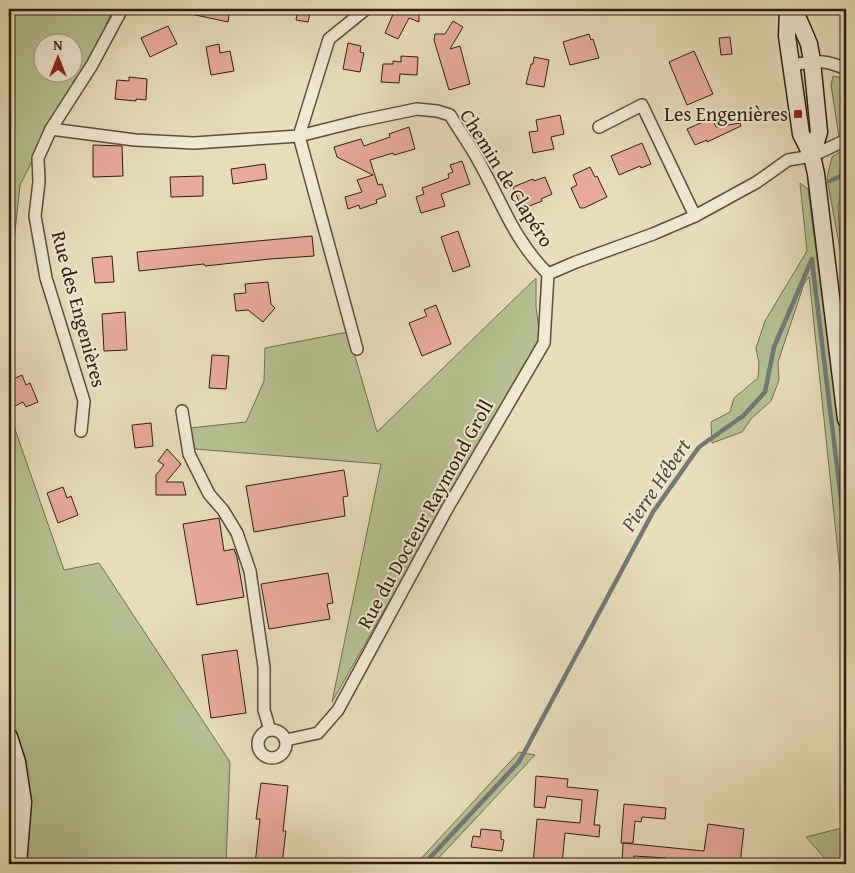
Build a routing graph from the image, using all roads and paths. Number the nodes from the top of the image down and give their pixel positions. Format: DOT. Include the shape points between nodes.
graph roads {
  1 [pos="122,9"];
  2 [pos="366,9"];
  3 [pos="788,9"];
  4 [pos="794,9"];
  5 [pos="812,61"];
  6 [pos="792,65"];
  7 [pos="846,69"];
  8 [pos="599,127"];
  9 [pos="52,129"];
  10 [pos="299,136"];
  11 [pos="846,140"];
  12 [pos="812,156"];
  13 [pos="695,216"];
  14 [pos="548,274"];
  15 [pos="357,348"];
  16 [pos="182,411"];
  17 [pos="846,418"];
  18 [pos="81,431"];
  19 [pos="270,730"];
  20 [pos="9,737"];
  21 [pos="286,740"];
  22 [pos="18,864"];
  1 -- 9 [label="street, Rue des Engenières"];
  2 -- 10 [label="street" via="329,39"];
  3 -- 6 [label="main road"];
  4 -- 5 [label="main road" via="809,44"];
  5 -- 6 [label="street"];
  5 -- 7 [label="street" via="831,62"];
  5 -- 12 [label="main road" via="819,132"];
  6 -- 12 [label="main road" via="802,134"];
  8 -- 13 [label="street" via="642,105"];
  9 -- 10 [label="street, Chemin de Clapéro" via="135,140 194,143"];
  9 -- 18 [label="street, Rue des Engenières" via="38,158 35,216 46,278 84,401"];
  10 -- 14 [label="street, Chemin de Clapéro" via="417,109 450,115 478,160 512,227 532,258"];
  10 -- 15 [label="street"];
  11 -- 12 [label="street, Chemin de Clapéro"];
  12 -- 13 [label="street, Chemin de Clapéro" via="788,160 750,186"];
  12 -- 17 [label="main road"];
  13 -- 14 [label="street, Chemin de Clapéro"];
  14 -- 21 [label="street, Rue du Docteur Raymond Groll" via="544,343 447,509 338,710 318,733"];
  16 -- 19 [label="street" via="189,454 209,494 237,533 250,571 264,667 264,710"];
  19 -- 21 [label="street" via="279,732"];
  19 -- 21 [label="street" via="263,732 258,739 258,750 264,756 272,759 280,756"];
  20 -- 22 [label="main road" via="17,762 23,802"];
}
